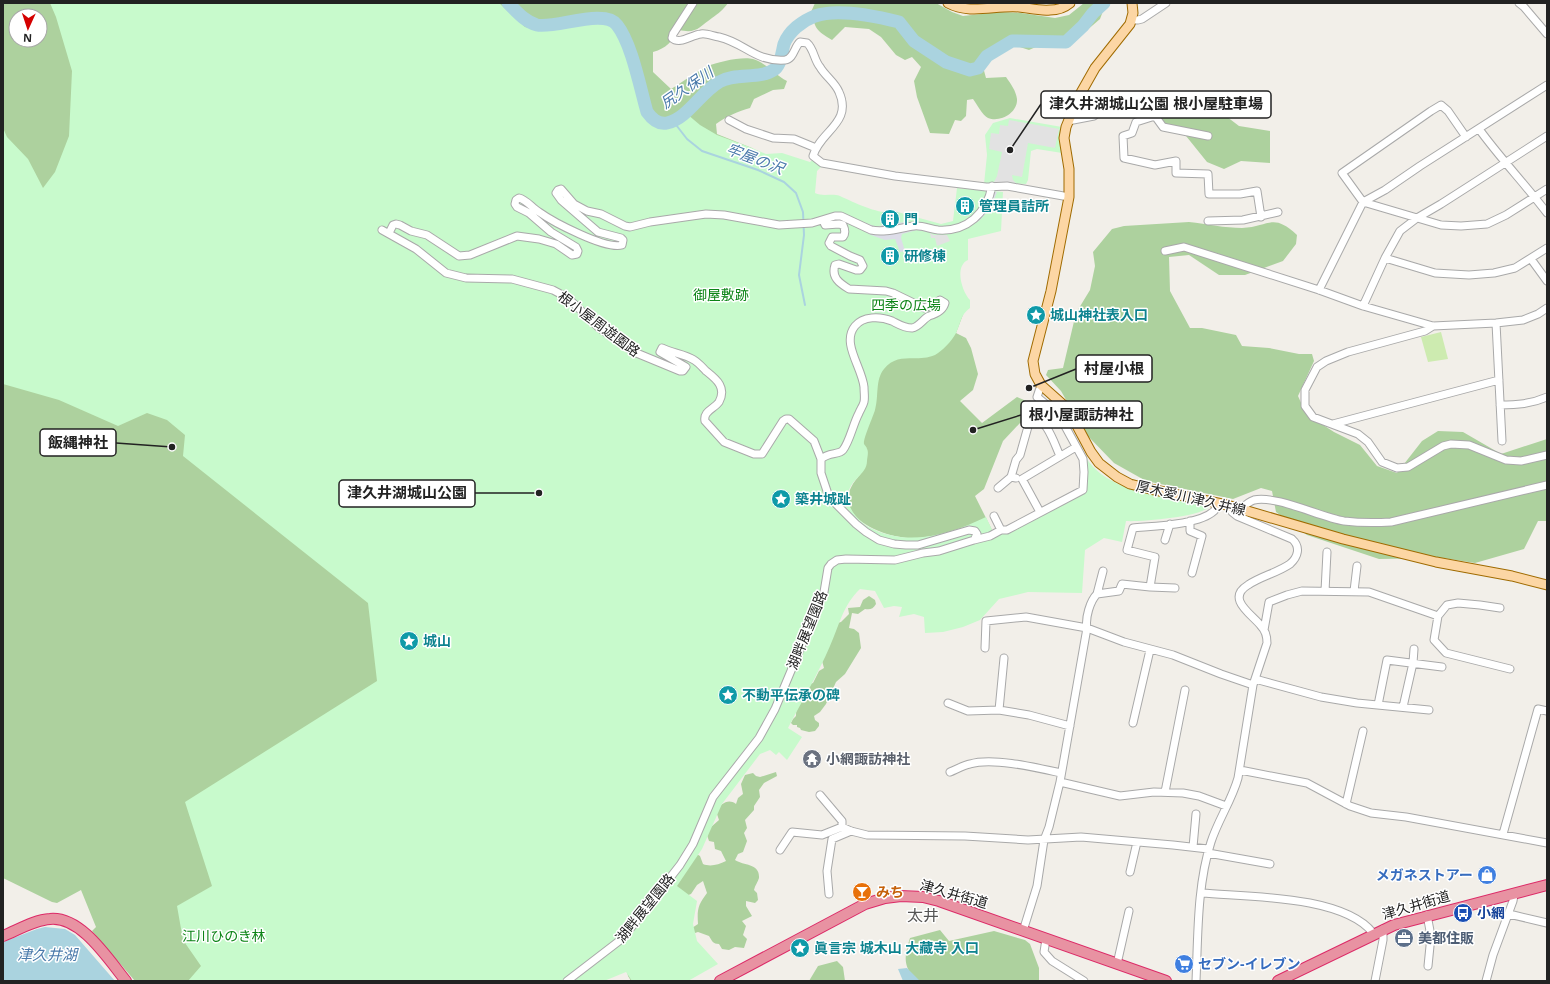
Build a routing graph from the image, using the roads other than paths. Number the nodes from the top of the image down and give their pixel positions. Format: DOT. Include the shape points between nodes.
graph roads {
  1 [pos="693,3"];
  2 [pos="948,3"];
  3 [pos="1070,3"];
  4 [pos="1132,3"];
  5 [pos="1166,3"];
  6 [pos="1519,3"];
  7 [pos="1132,20"];
  8 [pos="1547,34"];
  9 [pos="1547,85"];
  10 [pos="1155,116"];
  11 [pos="730,120"];
  12 [pos="1068,122"];
  13 [pos="1479,129"];
  14 [pos="1208,136"];
  15 [pos="1547,136"];
  16 [pos="1466,137"];
  17 [pos="816,148"];
  18 [pos="1506,162"];
  19 [pos="990,187"];
  20 [pos="1547,189"];
  21 [pos="1069,197"];
  22 [pos="1535,197"];
  23 [pos="1363,202"];
  24 [pos="1278,212"];
  25 [pos="1547,213"];
  26 [pos="1261,217"];
  27 [pos="1417,218"];
  28 [pos="823,220"];
  29 [pos="1208,221"];
  30 [pos="1547,248"];
  31 [pos="1165,251"];
  32 [pos="1385,258"];
  33 [pos="1531,259"];
  34 [pos="1547,281"];
  35 [pos="1319,290"];
  36 [pos="1363,306"];
  37 [pos="1547,308"];
  38 [pos="1496,324"];
  39 [pos="1433,326"];
  40 [pos="1499,380"];
  41 [pos="1041,386"];
  42 [pos="1547,397"];
  43 [pos="1500,405"];
  44 [pos="1333,424"];
  45 [pos="1502,441"];
  46 [pos="1076,447"];
  47 [pos="1547,455"];
  48 [pos="1060,456"];
  49 [pos="821,459"];
  50 [pos="1011,477"];
  51 [pos="1022,479"];
  52 [pos="1547,485"];
  53 [pos="998,488"];
  54 [pos="1223,504"];
  55 [pos="1241,509"];
  56 [pos="1040,512"];
  57 [pos="994,516"];
  58 [pos="1190,521"];
  59 [pos="1170,524"];
  60 [pos="1001,530"];
  61 [pos="975,540"];
  62 [pos="1165,540"];
  63 [pos="1327,552"];
  64 [pos="1357,566"];
  65 [pos="1103,571"];
  66 [pos="1192,573"];
  67 [pos="1547,585"];
  68 [pos="1150,586"];
  69 [pos="1175,588"];
  70 [pos="1325,591"];
  71 [pos="1354,591"];
  72 [pos="1097,594"];
  73 [pos="1500,608"];
  74 [pos="1438,616"];
  75 [pos="1087,628"];
  76 [pos="1264,630"];
  77 [pos="984,648"];
  78 [pos="1414,649"];
  79 [pos="1150,650"];
  80 [pos="1004,658"];
  81 [pos="1413,663"];
  82 [pos="1442,667"];
  83 [pos="1510,669"];
  84 [pos="1254,682"];
  85 [pos="1185,690"];
  86 [pos="948,703"];
  87 [pos="1378,705"];
  88 [pos="1403,707"];
  89 [pos="999,710"];
  90 [pos="1429,710"];
  91 [pos="1547,711"];
  92 [pos="1133,723"];
  93 [pos="1070,726"];
  94 [pos="1363,731"];
  95 [pos="1240,770"];
  96 [pos="950,772"];
  97 [pos="1061,773"];
  98 [pos="1060,782"];
  99 [pos="1165,792"];
  100 [pos="820,795"];
  101 [pos="1346,804"];
  102 [pos="1226,806"];
  103 [pos="1196,814"];
  104 [pos="842,827"];
  105 [pos="851,831"];
  106 [pos="1503,834"];
  107 [pos="1044,840"];
  108 [pos="1137,842"];
  109 [pos="1547,843"];
  110 [pos="1193,847"];
  111 [pos="780,850"];
  112 [pos="1208,851"];
  113 [pos="1270,864"];
  114 [pos="1130,872"];
  115 [pos="1547,885"];
  116 [pos="1202,893"];
  117 [pos="829,894"];
  118 [pos="1514,895"];
  119 [pos="1129,911"];
  120 [pos="1509,914"];
  121 [pos="1427,915"];
  122 [pos="1547,923"];
  123 [pos="1023,931"];
  124 [pos="1378,931"];
  125 [pos="3,936"];
  126 [pos="1046,939"];
  127 [pos="1117,964"];
  128 [pos="1428,966"];
  129 [pos="126,981"];
  130 [pos="567,981"];
  131 [pos="720,981"];
  132 [pos="1084,981"];
  133 [pos="1166,981"];
  134 [pos="1196,981"];
  135 [pos="1278,981"];
  136 [pos="1376,981"];
  137 [pos="1486,981"];
  1 -- 17 [label="street" via="673,34 674,40 702,34 727,39 757,56 774,60 788,59 800,42 807,42 811,46 819,67 840,92 843,108 839,121"];
  2 -- 3 [label="main road" via="968,10 1008,6 1045,11"];
  4 -- 7 [label="main road"];
  5 -- 7 [label="street" via="1142,19"];
  6 -- 8 [label="street"];
  7 -- 12 [label="main road, 厚木愛川津久井線" via="1095,68"];
  9 -- 13 [label="street"];
  10 -- 12 [label="street" via="1153,108 1148,104 1122,94 1116,95 1094,116"];
  10 -- 14 [label="street" via="1163,127"];
  10 -- 26 [label="street" via="1136,122 1132,133 1123,136 1124,158 1155,165 1176,161 1176,173 1208,174 1209,194 1257,191"];
  11 -- 17 [label="street" via="746,129 773,138 794,139"];
  12 -- 21 [label="main road, 厚木愛川津久井線" via="1064,138 1069,169"];
  13 -- 16 [label="street"];
  13 -- 18 [label="street"];
  15 -- 18 [label="street"];
  16 -- 23 [label="street"];
  16 -- 23 [label="street" via="1441,105 1431,111 1342,173"];
  17 -- 19 [label="street" via="814,156 822,164"];
  18 -- 22 [label="street"];
  18 -- 27 [label="street"];
  19 -- 21 [label="street" via="1026,189"];
  19 -- 28 [label="street" via="987,204 981,213 967,224 954,229 937,230 915,226 876,231 841,216"];
  20 -- 22 [label="street"];
  21 -- 41 [label="main road, 厚木愛川津久井線" via="1051,291 1034,357 1034,370"];
  22 -- 25 [label="street"];
  22 -- 27 [label="street" via="1486,224 1441,225"];
  23 -- 27 [label="street"];
  23 -- 35 [label="street"];
  24 -- 26 [label="street"];
  26 -- 29 [label="street"];
  27 -- 32 [label="street" via="1400,231"];
  28 -- 49 [label="street" via="825,225 839,224 845,228 842,237 830,238 831,246 863,262 860,270 835,265 835,279 843,286 853,290 886,291 924,308 940,300 945,303 940,311 927,317 914,328 907,328 885,318 872,318 859,322 854,327 850,345 862,373 864,404 843,449"];
  28 -- 49 [label="street, 根小屋周遊園路" via="779,226 706,214 626,226 574,204 561,189 557,195 598,232 621,238 623,243 616,246 592,239 551,220 519,198 515,204 517,207 529,213 550,232 576,247 577,254 572,255 560,246 539,239 517,236 483,250 459,256 427,235 396,224 387,230 446,273 466,278 512,279 553,290 568,298 598,327 634,352 680,371 686,367 660,352 662,348 694,360 721,386 720,399 704,417 727,447 762,454 783,421 789,419 814,441"];
  30 -- 33 [label="street"];
  31 -- 35 [label="street" via="1184,247"];
  32 -- 33 [label="street" via="1435,273 1469,275 1494,274 1515,268"];
  32 -- 36 [label="street"];
  33 -- 34 [label="street"];
  35 -- 36 [label="street"];
  36 -- 39 [label="street"];
  37 -- 38 [label="street" via="1522,320"];
  38 -- 39 [label="street"];
  38 -- 40 [label="street"];
  39 -- 44 [label="street" via="1425,331 1348,352 1317,366 1305,390 1305,406 1313,417"];
  40 -- 43 [label="street"];
  40 -- 44 [label="street"];
  41 -- 46 [label="street" via="1037,397 1058,415"];
  41 -- 54 [label="main road, 厚木愛川津久井線" via="1068,409 1091,452 1117,477 1142,487"];
  42 -- 43 [label="street" via="1535,403"];
  43 -- 45 [label="street"];
  44 -- 47 [label="street" via="1358,434 1368,442 1382,462 1397,468 1408,467 1443,446 1451,444 1469,445 1506,460 1521,461"];
  46 -- 48 [label="street"];
  46 -- 56 [label="street" via="1083,459 1083,490"];
  48 -- 50 [label="street" via="1045,425 1031,416"];
  48 -- 51 [label="street"];
  49 -- 61 [label="street" via="820,473 830,497 856,524 879,540 894,544 918,545 969,530 977,534"];
  50 -- 51 [label="street"];
  50 -- 53 [label="street"];
  51 -- 56 [label="street"];
  52 -- 55 [label="street" via="1391,522 1344,521 1265,500 1251,501"];
  54 -- 55 [label="main road, 厚木愛川津久井線"];
  54 -- 58 [label="street" via="1215,511"];
  54 -- 76 [label="street" via="1235,515 1287,536 1297,545 1298,553 1294,560 1281,570 1247,585 1240,594 1243,608"];
  55 -- 67 [label="main road, 厚木愛川津久井線" via="1343,539"];
  56 -- 60 [label="street" via="1007,530"];
  57 -- 60 [label="street"];
  58 -- 59 [label="street"];
  58 -- 66 [label="street" via="1190,531 1202,536"];
  59 -- 62 [label="street"];
  59 -- 68 [label="street" via="1133,528 1127,550 1154,557"];
  60 -- 61 [label="street"];
  61 -- 130 [label="street, 湖畔展望園路" via="907,558 846,559 831,564 826,575 824,592 775,710 759,738 713,797 693,844 623,938"];
  63 -- 70 [label="street"];
  64 -- 71 [label="street"];
  65 -- 72 [label="street"];
  68 -- 69 [label="street"];
  68 -- 72 [label="street" via="1122,584 1119,591"];
  70 -- 71 [label="street"];
  70 -- 76 [label="street" via="1302,591 1272,600 1269,602"];
  71 -- 74 [label="street" via="1370,592"];
  72 -- 75 [label="street" via="1086,622"];
  73 -- 74 [label="street" via="1458,603 1448,605"];
  74 -- 83 [label="street" via="1434,640 1446,653"];
  75 -- 77 [label="street" via="1026,617 986,621"];
  75 -- 79 [label="street"];
  75 -- 93 [label="street"];
  76 -- 84 [label="street" via="1267,636 1266,645"];
  78 -- 81 [label="street"];
  79 -- 84 [label="street" via="1173,655 1221,674"];
  79 -- 92 [label="street"];
  80 -- 89 [label="street"];
  81 -- 82 [label="street"];
  81 -- 87 [label="street" via="1387,660"];
  81 -- 88 [label="street"];
  84 -- 87 [label="street" via="1321,697"];
  84 -- 95 [label="street"];
  85 -- 99 [label="street"];
  86 -- 89 [label="street" via="968,711"];
  87 -- 88 [label="street"];
  88 -- 90 [label="street"];
  89 -- 93 [label="street"];
  91 -- 106 [label="street" via="1538,709"];
  93 -- 97 [label="street"];
  94 -- 101 [label="street"];
  95 -- 101 [label="street" via="1307,783"];
  95 -- 102 [label="street"];
  96 -- 97 [label="street" via="971,763 995,762"];
  97 -- 98 [label="street"];
  98 -- 99 [label="street" via="1120,796"];
  98 -- 107 [label="street"];
  99 -- 102 [label="street" via="1199,796"];
  100 -- 104 [label="street" via="842,821"];
  101 -- 106 [label="street" via="1371,813"];
  102 -- 112 [label="street"];
  103 -- 110 [label="street"];
  104 -- 105 [label="street"];
  104 -- 111 [label="street" via="822,835 792,832"];
  105 -- 107 [label="street" via="867,835"];
  105 -- 117 [label="street" via="832,839 827,871"];
  106 -- 109 [label="street"];
  107 -- 108 [label="street" via="1081,837"];
  107 -- 123 [label="street" via="1037,886"];
  108 -- 110 [label="street"];
  108 -- 114 [label="street"];
  110 -- 112 [label="street"];
  112 -- 113 [label="street"];
  112 -- 116 [label="street"];
  115 -- 118 [label="highway, 津久井街道"];
  116 -- 124 [label="street" via="1269,898 1324,907 1347,915"];
  116 -- 134 [label="street"];
  118 -- 120 [label="street"];
  118 -- 121 [label="highway, 津久井街道"];
  119 -- 127 [label="street"];
  120 -- 122 [label="street"];
  120 -- 137 [label="street"];
  121 -- 124 [label="highway, 津久井街道"];
  121 -- 128 [label="street" via="1431,936"];
  123 -- 126 [label="highway, 津久井街道"];
  123 -- 131 [label="highway, 津久井街道" via="929,899 890,897 855,909"];
  124 -- 135 [label="highway, 津久井街道"];
  124 -- 136 [label="street" via="1383,940"];
  125 -- 129 [label="highway" via="50,919 74,924 89,936"];
  126 -- 127 [label="highway, 津久井街道"];
  126 -- 132 [label="street" via="1044,952 1052,961"];
  127 -- 133 [label="highway, 津久井街道"];
}
